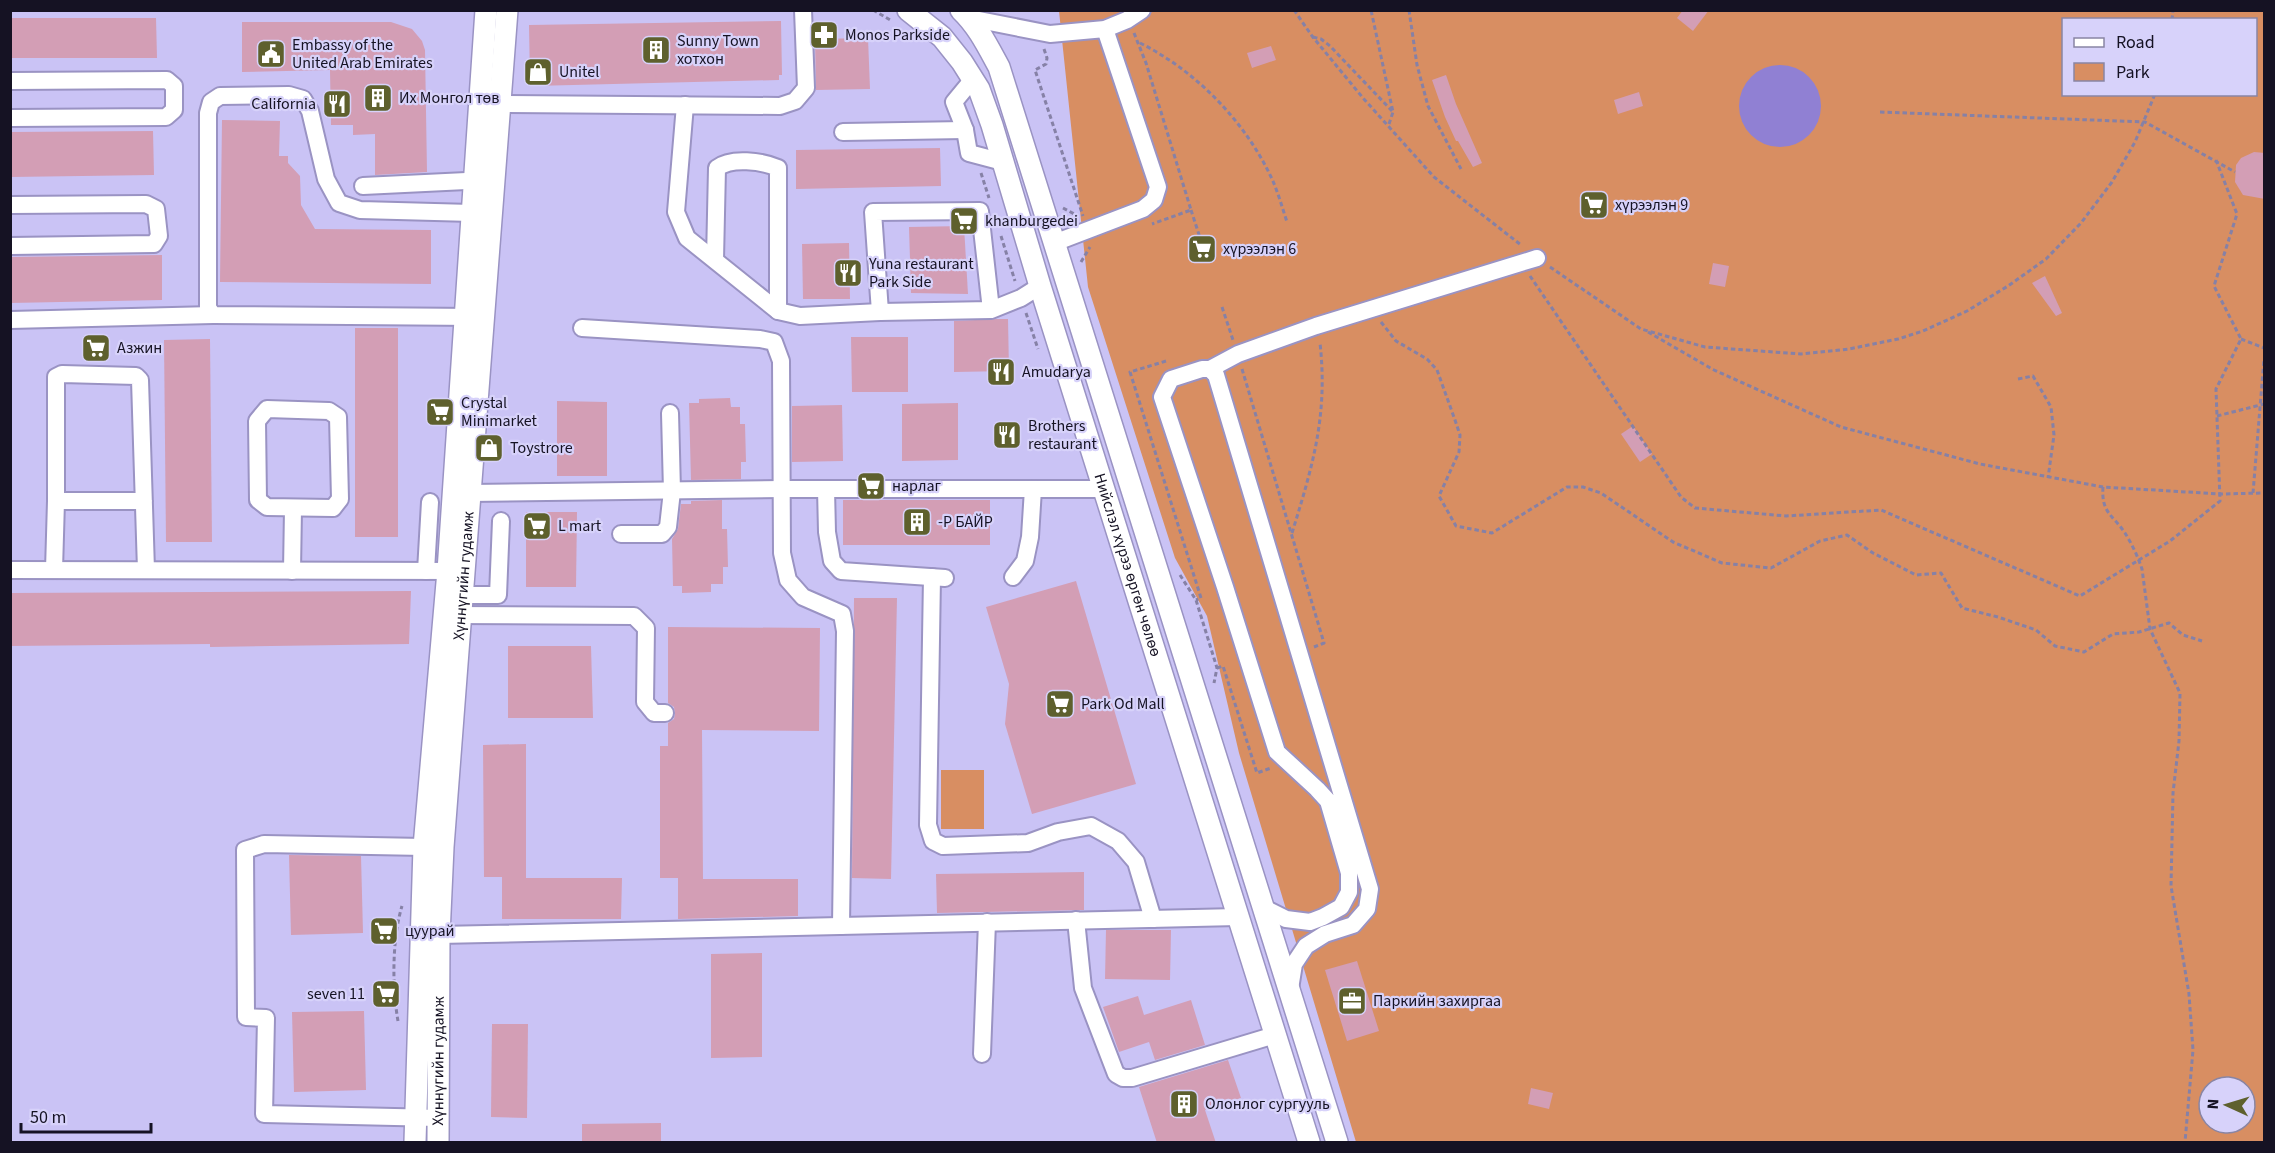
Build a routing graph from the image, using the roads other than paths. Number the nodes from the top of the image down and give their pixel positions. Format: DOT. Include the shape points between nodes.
graph roads {
  1 [pos="486,10"];
  2 [pos="507,10"];
  3 [pos="803,10"];
  4 [pos="1142,10"];
  5 [pos="965,14"];
  6 [pos="903,17"];
  7 [pos="1105,28"];
  8 [pos="973,79"];
  9 [pos="10,81"];
  10 [pos="500,104"];
  11 [pos="685,105"];
  12 [pos="10,118"];
  13 [pos="965,130"];
  14 [pos="843,132"];
  15 [pos="1003,162"];
  16 [pos="484,179"];
  17 [pos="363,186"];
  18 [pos="10,205"];
  19 [pos="472,213"];
  20 [pos="1054,243"];
  21 [pos="10,246"];
  22 [pos="715,260"];
  23 [pos="1530,260"];
  24 [pos="1040,286"];
  25 [pos="778,310"];
  26 [pos="991,310"];
  27 [pos="880,312"];
  28 [pos="213,315"];
  29 [pos="474,317"];
  30 [pos="10,320"];
  31 [pos="582,328"];
  32 [pos="1210,369"];
  33 [pos="670,413"];
  34 [pos="782,489"];
  35 [pos="826,489"];
  36 [pos="1033,489"];
  37 [pos="1103,489"];
  38 [pos="672,490"];
  39 [pos="470,493"];
  40 [pos="56,501"];
  41 [pos="144,501"];
  42 [pos="430,502"];
  43 [pos="1137,506"];
  44 [pos="293,508"];
  45 [pos="1112,515"];
  46 [pos="501,521"];
  47 [pos="621,534"];
  48 [pos="10,570"];
  49 [pos="54,570"];
  50 [pos="146,570"];
  51 [pos="292,571"];
  52 [pos="426,571"];
  53 [pos="456,571"];
  54 [pos="1012,577"];
  55 [pos="455,608"];
  56 [pos="665,713"];
  57 [pos="424,847"];
  58 [pos="1264,908"];
  59 [pos="1238,916"];
  60 [pos="1153,919"];
  61 [pos="1076,920"];
  62 [pos="987,922"];
  63 [pos="841,926"];
  64 [pos="439,935"];
  65 [pos="1289,990"];
  66 [pos="1275,1035"];
  67 [pos="982,1054"];
  68 [pos="414,1118"];
  69 [pos="438,1118"];
  70 [pos="415,1143"];
  71 [pos="438,1143"];
  72 [pos="1309,1143"];
  73 [pos="1337,1143"];
  1 -- 16 [label="main road, Хүннүгийн гудамж"];
  2 -- 10 [label="main road, Хүннүгийн гудамж"];
  3 -- 11 [label="street" via="806,88 795,101 780,106"];
  4 -- 7 [label="street"];
  5 -- 7 [label="street" via="1050,34"];
  5 -- 20 [label="main road, Нийслэл хүрээ өргөн чөлөө" via="999,67"];
  6 -- 8 [label="main road, Нийслэл хүрээ өргөн чөлөө" via="942,37"];
  7 -- 20 [label="street" via="1158,187 1154,200 1143,209"];
  8 -- 13 [label="street" via="954,102"];
  8 -- 15 [label="main road, Нийслэл хүрээ өргөн чөлөө"];
  9 -- 12 [label="street" via="167,80 174,86 174,110 166,117"];
  10 -- 11 [label="street"];
  10 -- 16 [label="main road, Хүннүгийн гудамж"];
  11 -- 22 [label="street" via="676,212 687,238"];
  13 -- 14 [label="street"];
  13 -- 15 [label="street" via="969,153"];
  15 -- 24 [label="main road, Нийслэл хүрээ өргөн чөлөө"];
  16 -- 17 [label="street"];
  16 -- 19 [label="main road, Хүннүгийн гудамж"];
  16 -- 29 [label="main road, Хүннүгийн гудамж"];
  18 -- 21 [label="street" via="146,204 156,209 159,236 154,243"];
  19 -- 28 [label="street" via="360,210 339,203 326,180 303,99 290,95 220,96 212,102 208,113 208,308"];
  19 -- 29 [label="main road, Хүннүгийн гудамж"];
  20 -- 43 [label="main road, Нийслэл хүрээ өргөн чөлөө"];
  22 -- 25 [label="street"];
  22 -- 25 [label="street" via="717,168 724,163 765,163 778,168"];
  23 -- 32 [label="street" via="1367,309 1238,354"];
  24 -- 26 [label="street"];
  24 -- 37 [label="main road, Нийслэл хүрээ өргөн чөлөө"];
  25 -- 27 [label="street" via="800,316"];
  26 -- 27 [label="street"];
  26 -- 27 [label="street" via="980,211 873,212"];
  28 -- 29 [label="street"];
  28 -- 30 [label="street"];
  29 -- 39 [label="main road, Хүннүгийн гудамж"];
  29 -- 53 [label="main road, Хүннүгийн гудамж"];
  31 -- 34 [label="street" via="774,342 781,361"];
  32 -- 58 [label="street" via="1171,379 1162,397 1277,752 1328,801 1349,873 1349,892 1341,907 1323,917 1310,922 1286,919"];
  32 -- 65 [label="street" via="1216,375 1370,889 1367,909 1353,925 1325,934 1306,946 1294,964"];
  33 -- 38 [label="street"];
  34 -- 35 [label="street"];
  34 -- 38 [label="street"];
  34 -- 63 [label="street" via="782,553 788,580 803,597 842,614 845,631"];
  35 -- 36 [label="street"];
  35 -- 60 [label="street" via="832,561 841,571 938,577 928,825 933,841 943,846 1028,843 1091,826 1118,841 1136,862"];
  36 -- 37 [label="street"];
  36 -- 54 [label="street" via="1025,561"];
  37 -- 45 [label="main road, Нийслэл хүрээ өргөн чөлөө"];
  38 -- 39 [label="street"];
  38 -- 47 [label="street" via="668,527 662,534"];
  39 -- 53 [label="main road, Хүннүгийн гудамж"];
  40 -- 41 [label="street"];
  40 -- 41 [label="street" via="56,377 62,374 136,376 140,380"];
  40 -- 49 [label="street"];
  41 -- 50 [label="street"];
  42 -- 52 [label="street"];
  43 -- 45 [label="main road"];
  43 -- 58 [label="main road, Нийслэл хүрээ өргөн чөлөө"];
  44 -- 44 [label="street" via="267,507 258,500 257,421 267,409 329,411 338,417 339,499 333,508"];
  44 -- 51 [label="street"];
  45 -- 59 [label="main road, Нийслэл хүрээ өргөн чөлөө"];
  46 -- 55 [label="street" via="498,595"];
  48 -- 49 [label="street"];
  49 -- 50 [label="street"];
  50 -- 51 [label="street"];
  51 -- 52 [label="street"];
  52 -- 53 [label="street"];
  53 -- 55 [label="main road, Хүннүгийн гудамж"];
  55 -- 56 [label="street" via="634,616 646,628 645,702 654,713"];
  55 -- 57 [label="main road, Хүннүгийн гудамж"];
  55 -- 64 [label="main road, Хүннүгийн гудамж"];
  57 -- 68 [label="main road, Хүннүгийн гудамж"];
  57 -- 68 [label="street" via="264,844 245,850 246,1017 266,1018 264,1114"];
  58 -- 65 [label="main road, Нийслэл хүрээ өргөн чөлөө"];
  59 -- 60 [label="street"];
  59 -- 66 [label="main road, Нийслэл хүрээ өргөн чөлөө"];
  60 -- 61 [label="street"];
  61 -- 62 [label="street"];
  61 -- 66 [label="street" via="1083,988 1116,1074 1132,1078"];
  62 -- 63 [label="street"];
  62 -- 67 [label="street"];
  63 -- 64 [label="street"];
  64 -- 69 [label="main road, Хүннүгийн гудамж"];
  65 -- 73 [label="main road, Нийслэл хүрээ өргөн чөлөө"];
  66 -- 72 [label="main road, Нийслэл хүрээ өргөн чөлөө"];
  68 -- 69 [label="street"];
  68 -- 70 [label="main road, Хүннүгийн гудамж"];
  69 -- 71 [label="main road, Хүннүгийн гудамж"];
}
